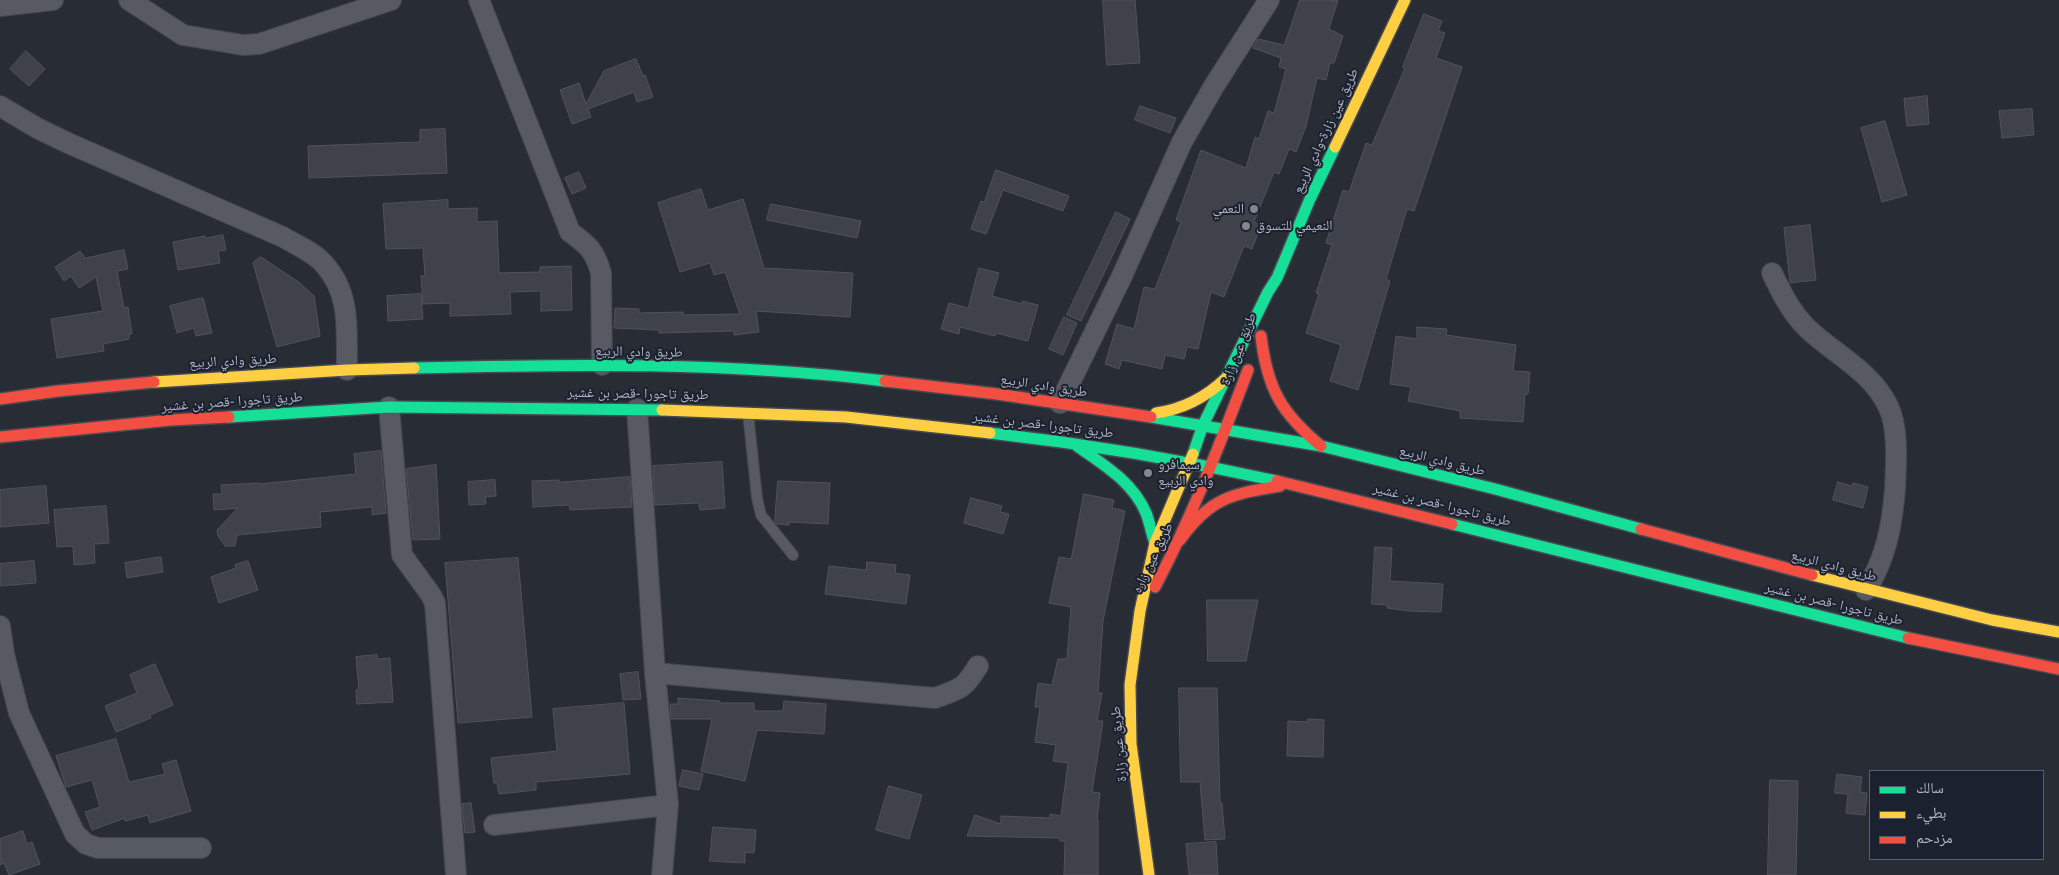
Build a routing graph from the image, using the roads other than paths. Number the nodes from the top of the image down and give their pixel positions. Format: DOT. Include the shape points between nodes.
graph roads {
  1 [pos="53,0"];
  2 [pos="129,0"];
  3 [pos="391,0"];
  4 [pos="479,0"];
  5 [pos="1269,0"];
  6 [pos="1405,0"];
  7 [pos="0,6"];
  8 [pos="0,106"];
  9 [pos="1772,273"];
  10 [pos="1278,278"];
  11 [pos="1261,336"];
  12 [pos="602,365"];
  13 [pos="347,370"];
  14 [pos="1225,379"];
  15 [pos="0,399"];
  16 [pos="1060,403"];
  17 [pos="389,407"];
  18 [pos="638,409"];
  19 [pos="748,412"];
  20 [pos="1136,415"];
  21 [pos="1203,425"];
  22 [pos="1225,430"];
  23 [pos="0,437"];
  24 [pos="1072,443"];
  25 [pos="1321,446"];
  26 [pos="1190,462"];
  27 [pos="1212,467"];
  28 [pos="1292,484"];
  29 [pos="1180,540"];
  30 [pos="1156,543"];
  31 [pos="793,555"];
  32 [pos="1866,590"];
  33 [pos="1140,611"];
  34 [pos="0,626"];
  35 [pos="2059,632"];
  36 [pos="978,666"];
  37 [pos="2059,669"];
  38 [pos="655,673"];
  39 [pos="668,805"];
  40 [pos="494,825"];
  41 [pos="201,848"];
  42 [pos="456,875"];
  43 [pos="662,875"];
  44 [pos="1149,875"];
  1 -- 7 [label="street"];
  2 -- 3 [label="street" via="183,35 243,45 259,44"];
  4 -- 12 [label="street" via="570,232 589,246 598,261 601,273"];
  5 -- 16 [label="street" via="1182,142"];
  6 -- 10 [label="main road, طريق عين زارة-وادي الربيع" via="1310,199"];
  8 -- 13 [label="street" via="68,143 307,250 324,264 341,289 345,302"];
  9 -- 32 [label="street" via="1790,308 1807,329 1867,377 1889,407 1894,424 1894,510 1879,570"];
  10 -- 11 [label="main road, طريق عين زارة"];
  10 -- 14 [label="main road, طريق عين زاره"];
  11 -- 22 [label="main road, طريق عين زارة"];
  11 -- 25 [label="main road" via="1263,362 1270,387 1300,430"];
  12 -- 13 [label="main road, طريق وادي الربيع"];
  12 -- 16 [label="main road, طريق وادي الربيع" via="790,371"];
  13 -- 15 [label="main road, طريق وادي الربيع" via="173,380"];
  14 -- 20 [label="main road" via="1188,406 1174,411"];
  14 -- 21 [label="main road, طريق عين زاره"];
  16 -- 20 [label="main road, طريق وادي الربيع"];
  17 -- 18 [label="main road, طريق تاجورا -قصر بن غشير"];
  17 -- 23 [label="main road, طريق تاجورا -قصر بن غشير" via="171,420"];
  17 -- 42 [label="street" via="402,555 435,603"];
  18 -- 19 [label="main road, طريق تاجورا -قصر بن غشير"];
  18 -- 38 [label="street"];
  19 -- 24 [label="main road, طريق تاجورا -قصر بن غشير" via="846,417"];
  19 -- 31 [label="lane" via="761,515"];
  20 -- 21 [label="main road, طريق وادي الربيع"];
  21 -- 22 [label="main road, طريق وادي الربيع"];
  21 -- 26 [label="main road, طريق عين زاره"];
  22 -- 25 [label="main road, طريق وادي الربيع"];
  22 -- 27 [label="main road, طريق عين زاره"];
  24 -- 26 [label="main road, طريق تاجورا -قصر بن غشير"];
  24 -- 30 [label="main road" via="1126,482 1146,513"];
  25 -- 32 [label="main road, طريق وادي الربيع" via="1495,489"];
  26 -- 27 [label="main road, طريق تاجورا -قصر بن غشير"];
  26 -- 30 [label="main road, طريق عين زاره"];
  27 -- 28 [label="main road, طريق تاجورا -قصر بن غشير"];
  27 -- 29 [label="main road, طريق عين زاره"];
  28 -- 29 [label="main road" via="1229,497 1216,503 1199,516"];
  28 -- 37 [label="main road, طريق تاجورا -قصر بن غشير" via="1922,641"];
  29 -- 33 [label="main road, طريق عين زاره" via="1147,604"];
  30 -- 33 [label="main road, طريق عين زاره"];
  32 -- 35 [label="main road, طريق وادي الربيع" via="1992,620"];
  33 -- 44 [label="main road, طريق عين زارة" via="1130,685 1131,724"];
  34 -- 41 [label="street" via="19,713 75,834 86,844 98,848"];
  36 -- 38 [label="street" via="967,684 935,698"];
  38 -- 39 [label="street"];
  39 -- 40 [label="street"];
  39 -- 43 [label="street"];
}
